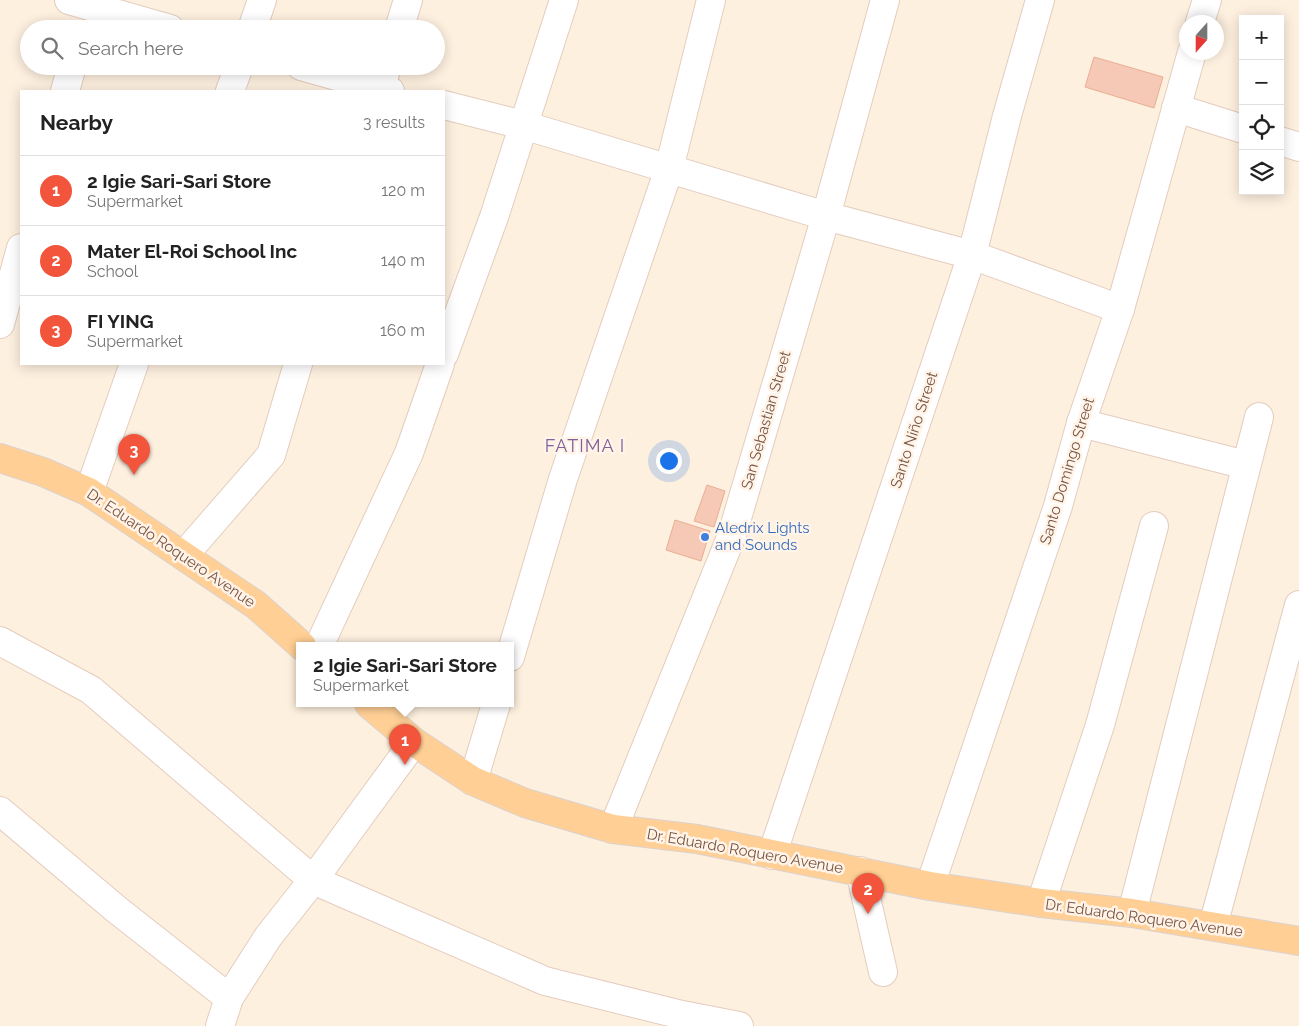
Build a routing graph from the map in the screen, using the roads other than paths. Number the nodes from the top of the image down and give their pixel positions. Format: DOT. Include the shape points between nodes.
graph roads {
  1 [pos="262,0"];
  2 [pos="408,0"];
  3 [pos="564,0"];
  4 [pos="710,0"];
  5 [pos="885,0"];
  6 [pos="1040,0"];
  7 [pos="1207,0"];
  8 [pos="80,11"];
  9 [pos="1202,15"];
  10 [pos="125,20"];
  11 [pos="255,20"];
  12 [pos="402,20"];
  13 [pos="1190,60"];
  14 [pos="69,75"];
  15 [pos="236,75"];
  16 [pos="342,75"];
  17 [pos="384,84"];
  18 [pos="65,90"];
  19 [pos="230,90"];
  20 [pos="445,105"];
  21 [pos="1176,108"];
  22 [pos="523,125"];
  23 [pos="1239,128"];
  24 [pos="1284,142"];
  25 [pos="1299,147"];
  26 [pos="669,168"];
  27 [pos="826,216"];
  28 [pos="20,252"];
  29 [pos="972,255"];
  30 [pos="1120,309"];
  31 [pos="0,324"];
  32 [pos="445,351"];
  33 [pos="134,365"];
  34 [pos="298,365"];
  35 [pos="440,365"];
  36 [pos="1259,417"];
  37 [pos="1081,423"];
  38 [pos="0,458"];
  39 [pos="1246,465"];
  40 [pos="89,492"];
  41 [pos="1154,526"];
  42 [pos="184,555"];
  43 [pos="1299,605"];
  44 [pos="0,641"];
  45 [pos="298,642"];
  46 [pos="320,642"];
  47 [pos="514,644"];
  48 [pos="373,707"];
  49 [pos="495,707"];
  50 [pos="414,742"];
  51 [pos="473,781"];
  52 [pos="0,811"];
  53 [pos="612,829"];
  54 [pos="772,854"];
  55 [pos="860,871"];
  56 [pos="313,880"];
  57 [pos="930,886"];
  58 [pos="1041,903"];
  59 [pos="1132,913"];
  60 [pos="1212,926"];
  61 [pos="1299,941"];
  62 [pos="883,972"];
  63 [pos="229,998"];
  64 [pos="220,1026"];
  65 [pos="739,1026"];
  1 -- 11 [label="street"];
  2 -- 12 [label="street"];
  3 -- 22 [label="street"];
  4 -- 26 [label="street"];
  5 -- 27 [label="street, San Sebastian Street"];
  6 -- 29 [label="street, Santo Niño Street"];
  7 -- 9 [label="street"];
  8 -- 10 [label="street"];
  13 -- 21 [label="street, Santo Domingo Street"];
  14 -- 18 [label="street"];
  15 -- 19 [label="street"];
  16 -- 17 [label="street"];
  20 -- 22 [label="street"];
  21 -- 23 [label="street"];
  21 -- 30 [label="street, Santo Domingo Street"];
  22 -- 26 [label="street"];
  22 -- 32 [label="street" via="494,217"];
  24 -- 25 [label="street"];
  26 -- 27 [label="street"];
  26 -- 47 [label="street" via="564,479"];
  27 -- 29 [label="street"];
  27 -- 53 [label="street, San Sebastian Street" via="732,535"];
  28 -- 31 [label="street"];
  29 -- 30 [label="street"];
  29 -- 54 [label="street, Santo Niño Street"];
  30 -- 37 [label="street, Santo Domingo Street"];
  33 -- 40 [label="street"];
  34 -- 42 [label="street" via="271,455"];
  35 -- 46 [label="street" via="409,453"];
  36 -- 39 [label="street"];
  37 -- 39 [label="street"];
  37 -- 57 [label="street, Santo Domingo Street" via="1058,506"];
  38 -- 40 [label="main road, Dr. Eduardo Roquero Avenue"];
  39 -- 59 [label="street"];
  40 -- 42 [label="main road, Dr. Eduardo Roquero Avenue"];
  41 -- 58 [label="street" via="1100,725"];
  42 -- 45 [label="main road, Dr. Eduardo Roquero Avenue" via="256,605"];
  43 -- 60 [label="street"];
  44 -- 56 [label="street" via="92,690"];
  48 -- 50 [label="main road, Dr. Eduardo Roquero Avenue"];
  49 -- 51 [label="street"];
  50 -- 51 [label="main road, Dr. Eduardo Roquero Avenue"];
  50 -- 56 [label="street"];
  51 -- 53 [label="main road, Dr. Eduardo Roquero Avenue" via="524,803"];
  52 -- 63 [label="street" via="116,909"];
  53 -- 54 [label="main road, Dr. Eduardo Roquero Avenue" via="697,839"];
  54 -- 55 [label="main road, Dr. Eduardo Roquero Avenue"];
  55 -- 57 [label="main road, Dr. Eduardo Roquero Avenue"];
  55 -- 62 [label="street"];
  56 -- 63 [label="street" via="268,937"];
  56 -- 65 [label="street" via="545,981"];
  57 -- 58 [label="main road, Dr. Eduardo Roquero Avenue"];
  58 -- 59 [label="main road, Dr. Eduardo Roquero Avenue"];
  59 -- 60 [label="main road, Dr. Eduardo Roquero Avenue"];
  60 -- 61 [label="main road, Dr. Eduardo Roquero Avenue"];
  63 -- 64 [label="street"];
}
